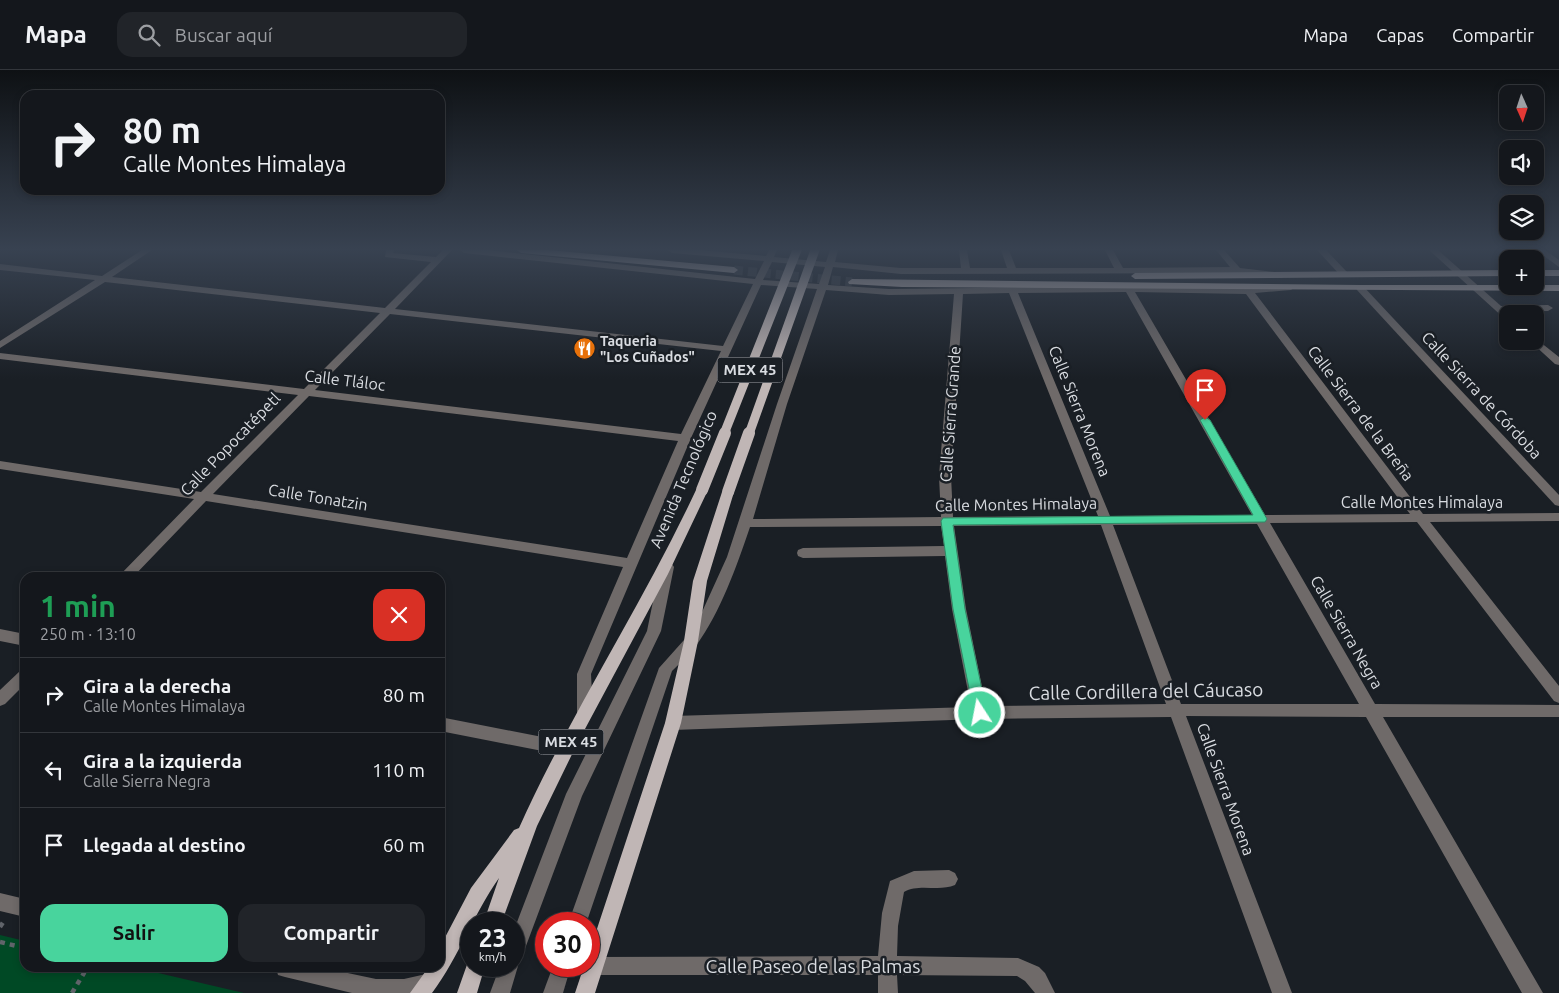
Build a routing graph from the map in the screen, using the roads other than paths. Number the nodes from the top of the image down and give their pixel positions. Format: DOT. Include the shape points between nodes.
graph roads {
  1 [pos="81,293"];
  2 [pos="232,293"];
  3 [pos="404,293"];
  4 [pos="753,293"];
  5 [pos="780,293"];
  6 [pos="800,293"];
  7 [pos="822,293"];
  8 [pos="959,293"];
  9 [pos="1015,293"];
  10 [pos="1132,293"];
  11 [pos="1250,293"];
  12 [pos="1365,293"];
  13 [pos="1481,293"];
  14 [pos="1548,308"];
  15 [pos="1498,309"];
  16 [pos="387,310"];
  17 [pos="0,345"];
  18 [pos="726,349"];
  19 [pos="1544,349"];
  20 [pos="0,356"];
  21 [pos="1559,362"];
  22 [pos="307,391"];
  23 [pos="685,438"];
  24 [pos="0,465"];
  25 [pos="204,496"];
  26 [pos="1559,502"];
  27 [pos="1559,517"];
  28 [pos="1420,518"];
  29 [pos="1105,519"];
  30 [pos="1261,519"];
  31 [pos="947,521"];
  32 [pos="744,523"];
  33 [pos="950,551"];
  34 [pos="803,552"];
  35 [pos="631,563"];
  36 [pos="667,567"];
  37 [pos="128,572"];
  38 [pos="0,636"];
  39 [pos="20,639"];
  40 [pos="691,641"];
  41 [pos="20,680"];
  42 [pos="1559,697"];
  43 [pos="0,700"];
  44 [pos="1177,710"];
  45 [pos="1372,710"];
  46 [pos="1559,711"];
  47 [pos="585,713"];
  48 [pos="980,713"];
  49 [pos="673,723"];
  50 [pos="445,725"];
  51 [pos="568,750"];
  52 [pos="530,822"];
  53 [pos="948,878"];
  54 [pos="0,902"];
  55 [pos="20,907"];
  56 [pos="496,912"];
  57 [pos="581,912"];
  58 [pos="525,925"];
  59 [pos="600,945"];
  60 [pos="445,957"];
  61 [pos="600,966"];
  62 [pos="888,966"];
  63 [pos="302,972"];
  64 [pos="436,972"];
  65 [pos="472,977"];
  66 [pos="505,977"];
  67 [pos="558,977"];
  68 [pos="590,977"];
  69 [pos="423,989"];
  70 [pos="467,993"];
  71 [pos="500,993"];
  72 [pos="553,993"];
  73 [pos="585,993"];
  74 [pos="888,993"];
  75 [pos="1045,993"];
  76 [pos="1282,993"];
  77 [pos="1533,993"];
  1 -- 17 [label="street"];
  2 -- 16 [label="street"];
  3 -- 16 [label="street, Calle Popocatépetl"];
  4 -- 18 [label="street, Avenida Tecnológico"];
  5 -- 36 [label="main road, Avenida Tecnológico / MEX 45, bridge" via="702,490"];
  6 -- 40 [label="main road, MEX 45, bridge" via="728,492 700,581"];
  7 -- 32 [label="street" via="802,342"];
  8 -- 31 [label="street, Calle Sierra Grande" via="945,476"];
  9 -- 29 [label="street, Calle Sierra Morena"];
  10 -- 30 [label="street, Calle Sierra Negra"];
  11 -- 28 [label="street, Calle Sierra de la Breña"];
  12 -- 26 [label="street, Calle Sierra de Córdoba"];
  13 -- 15 [label="street"];
  14 -- 15 [label="street"];
  16 -- 18 [label="street"];
  16 -- 22 [label="street, Calle Popocatépetl"];
  18 -- 23 [label="street, Avenida Tecnológico"];
  19 -- 21 [label="street"];
  20 -- 22 [label="street, Calle Tláloc"];
  22 -- 23 [label="street, Calle Tláloc"];
  22 -- 25 [label="street, Calle Popocatépetl"];
  23 -- 35 [label="street, Avenida Tecnológico"];
  24 -- 25 [label="street, Calle Tonatzin"];
  25 -- 35 [label="street, Calle Tonatzin"];
  25 -- 37 [label="street, Calle Popocatépetl"];
  27 -- 28 [label="street, Calle Montes Himalaya"];
  28 -- 30 [label="street, Calle Montes Himalaya"];
  28 -- 42 [label="street, Calle Sierra de la Breña"];
  29 -- 30 [label="street, Calle Montes Himalaya"];
  29 -- 31 [label="street, Calle Montes Himalaya"];
  29 -- 44 [label="street, Calle Sierra Morena"];
  30 -- 45 [label="street, Calle Sierra Negra"];
  31 -- 32 [label="street, Calle Montes Himalaya"];
  31 -- 33 [label="street, Calle Sierra Grande"];
  32 -- 40 [label="street" via="719,593"];
  33 -- 34 [label="street"];
  33 -- 48 [label="street, Calle Sierra Grande"];
  35 -- 47 [label="street, Avenida Tecnológico" via="584,674"];
  36 -- 47 [label="main road, Avenida Tecnológico / MEX 45"];
  36 -- 58 [label="street" via="654,631 574,794"];
  38 -- 39 [label="street"];
  40 -- 49 [label="main road, MEX 45"];
  40 -- 57 [label="street" via="666,668"];
  41 -- 43 [label="street"];
  44 -- 45 [label="street, Calle Cordillera del Cáucaso"];
  44 -- 48 [label="street, Calle Cordillera del Cáucaso"];
  44 -- 76 [label="street, Calle Sierra Morena"];
  45 -- 46 [label="street, Calle Cordillera del Cáucaso"];
  45 -- 77 [label="street, Calle Sierra Negra"];
  47 -- 51 [label="main road, Avenida Tecnológico / MEX 45"];
  48 -- 49 [label="street, Calle Cordillera del Cáucaso"];
  49 -- 59 [label="main road, MEX 45"];
  50 -- 51 [label="street"];
  51 -- 52 [label="main road, Avenida Tecnológico / MEX 45"];
  52 -- 56 [label="main road, Avenida Tecnológico / MEX 45"];
  52 -- 60 [label="main road" via="477,894"];
  53 -- 62 [label="street" via="914,879 896,887"];
  54 -- 55 [label="street"];
  61 -- 62 [label="street, Calle Paseo de las Palmas"];
  62 -- 74 [label="street"];
  62 -- 75 [label="street, Calle Paseo de las Palmas" via="1018,968 1032,974"];
  63 -- 69 [label="street" via="376,990"];
  64 -- 69 [label="main road"];
  65 -- 70 [label="main road"];
  66 -- 71 [label="street"];
  67 -- 72 [label="street"];
  68 -- 73 [label="main road, MEX 45"];
}
